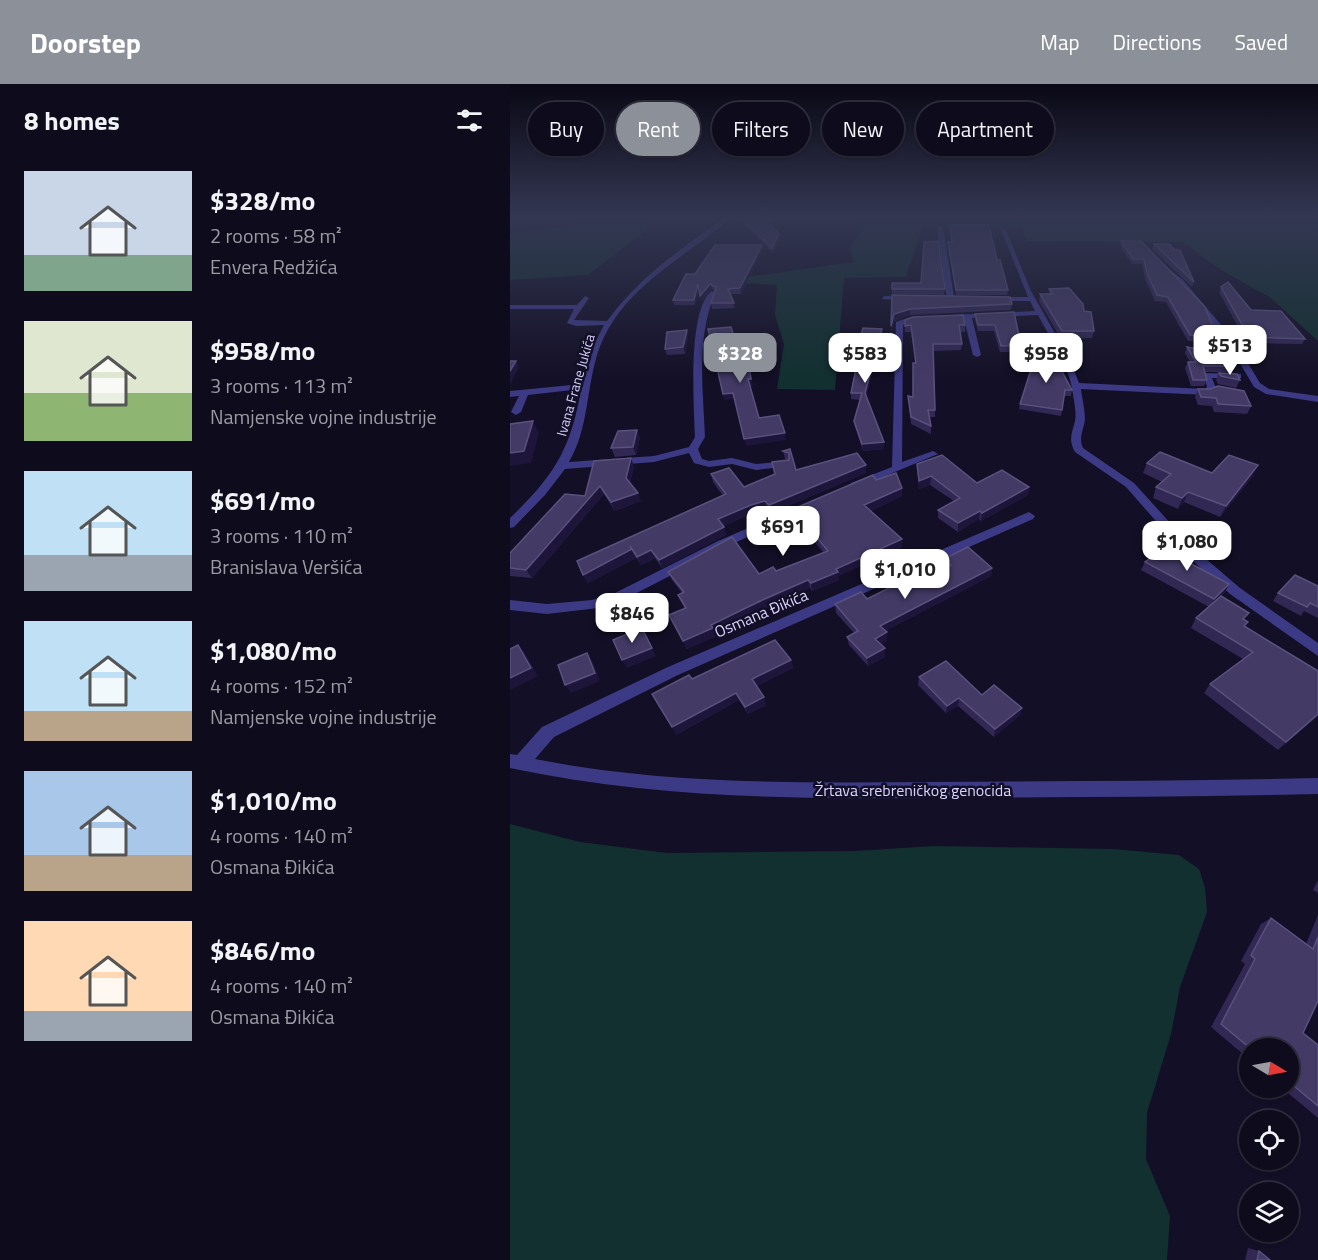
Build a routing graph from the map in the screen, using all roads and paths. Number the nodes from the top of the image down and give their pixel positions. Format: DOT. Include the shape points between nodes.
graph roads {
  1 [pos="660,271"];
  2 [pos="947,271"];
  3 [pos="1020,271"];
  4 [pos="1168,271"];
  5 [pos="712,293"];
  6 [pos="585,298"];
  7 [pos="884,298"];
  8 [pos="917,299"];
  9 [pos="940,299"];
  10 [pos="951,299"];
  11 [pos="1032,299"];
  12 [pos="510,307"];
  13 [pos="578,307"];
  14 [pos="1041,313"];
  15 [pos="967,315"];
  16 [pos="609,323"];
  17 [pos="977,355"];
  18 [pos="1252,378"];
  19 [pos="587,386"];
  20 [pos="1076,386"];
  21 [pos="1266,390"];
  22 [pos="525,392"];
  23 [pos="510,394"];
  24 [pos="1251,395"];
  25 [pos="1318,399"];
  26 [pos="516,412"];
  27 [pos="693,450"];
  28 [pos="933,454"];
  29 [pos="785,464"];
  30 [pos="562,466"];
  31 [pos="897,467"];
  32 [pos="845,489"];
  33 [pos="814,503"];
  34 [pos="1029,516"];
  35 [pos="510,524"];
  36 [pos="510,605"];
  37 [pos="1318,651"];
  38 [pos="515,762"];
  39 [pos="1318,786"];
  1 -- 16 [label="street, Ivana Frane Jukića" via="637,289"];
  2 -- 10 [label="street"];
  3 -- 11 [label="street"];
  4 -- 18 [label="street" via="1231,342"];
  5 -- 27 [label="street" via="699,330 700,437"];
  6 -- 13 [label="street"];
  7 -- 8 [label="street"];
  9 -- 10 [label="street"];
  10 -- 11 [label="street"];
  11 -- 14 [label="street"];
  12 -- 13 [label="street"];
  13 -- 16 [label="street" via="570,318 572,323"];
  14 -- 15 [label="street"];
  14 -- 20 [label="street"];
  15 -- 17 [label="street"];
  15 -- 31 [label="street" via="911,319 899,324"];
  16 -- 19 [label="street, Ivana Frane Jukića" via="598,343"];
  18 -- 20 [label="street" via="1206,375 1216,389 1199,392"];
  18 -- 21 [label="street"];
  19 -- 22 [label="street"];
  19 -- 30 [label="street, Ivana Frane Jukića" via="578,429"];
  20 -- 37 [label="street" via="1080,420 1076,444 1084,456 1130,485 1186,549 1235,591"];
  21 -- 24 [label="street"];
  21 -- 25 [label="street"];
  22 -- 23 [label="street"];
  22 -- 26 [label="street"];
  27 -- 29 [label="street" via="703,463 732,461 756,467"];
  27 -- 30 [label="street" via="654,459"];
  28 -- 31 [label="street"];
  30 -- 35 [label="street, Ivana Frane Jukića"];
  31 -- 32 [label="street"];
  33 -- 36 [label="street" via="602,602 558,609"];
  34 -- 38 [label="street, Osmana Đikića" via="673,671 558,726"];
  38 -- 39 [label="street, Žrtava srebreničkog genocida" via="606,779 712,788 835,791"];
}
